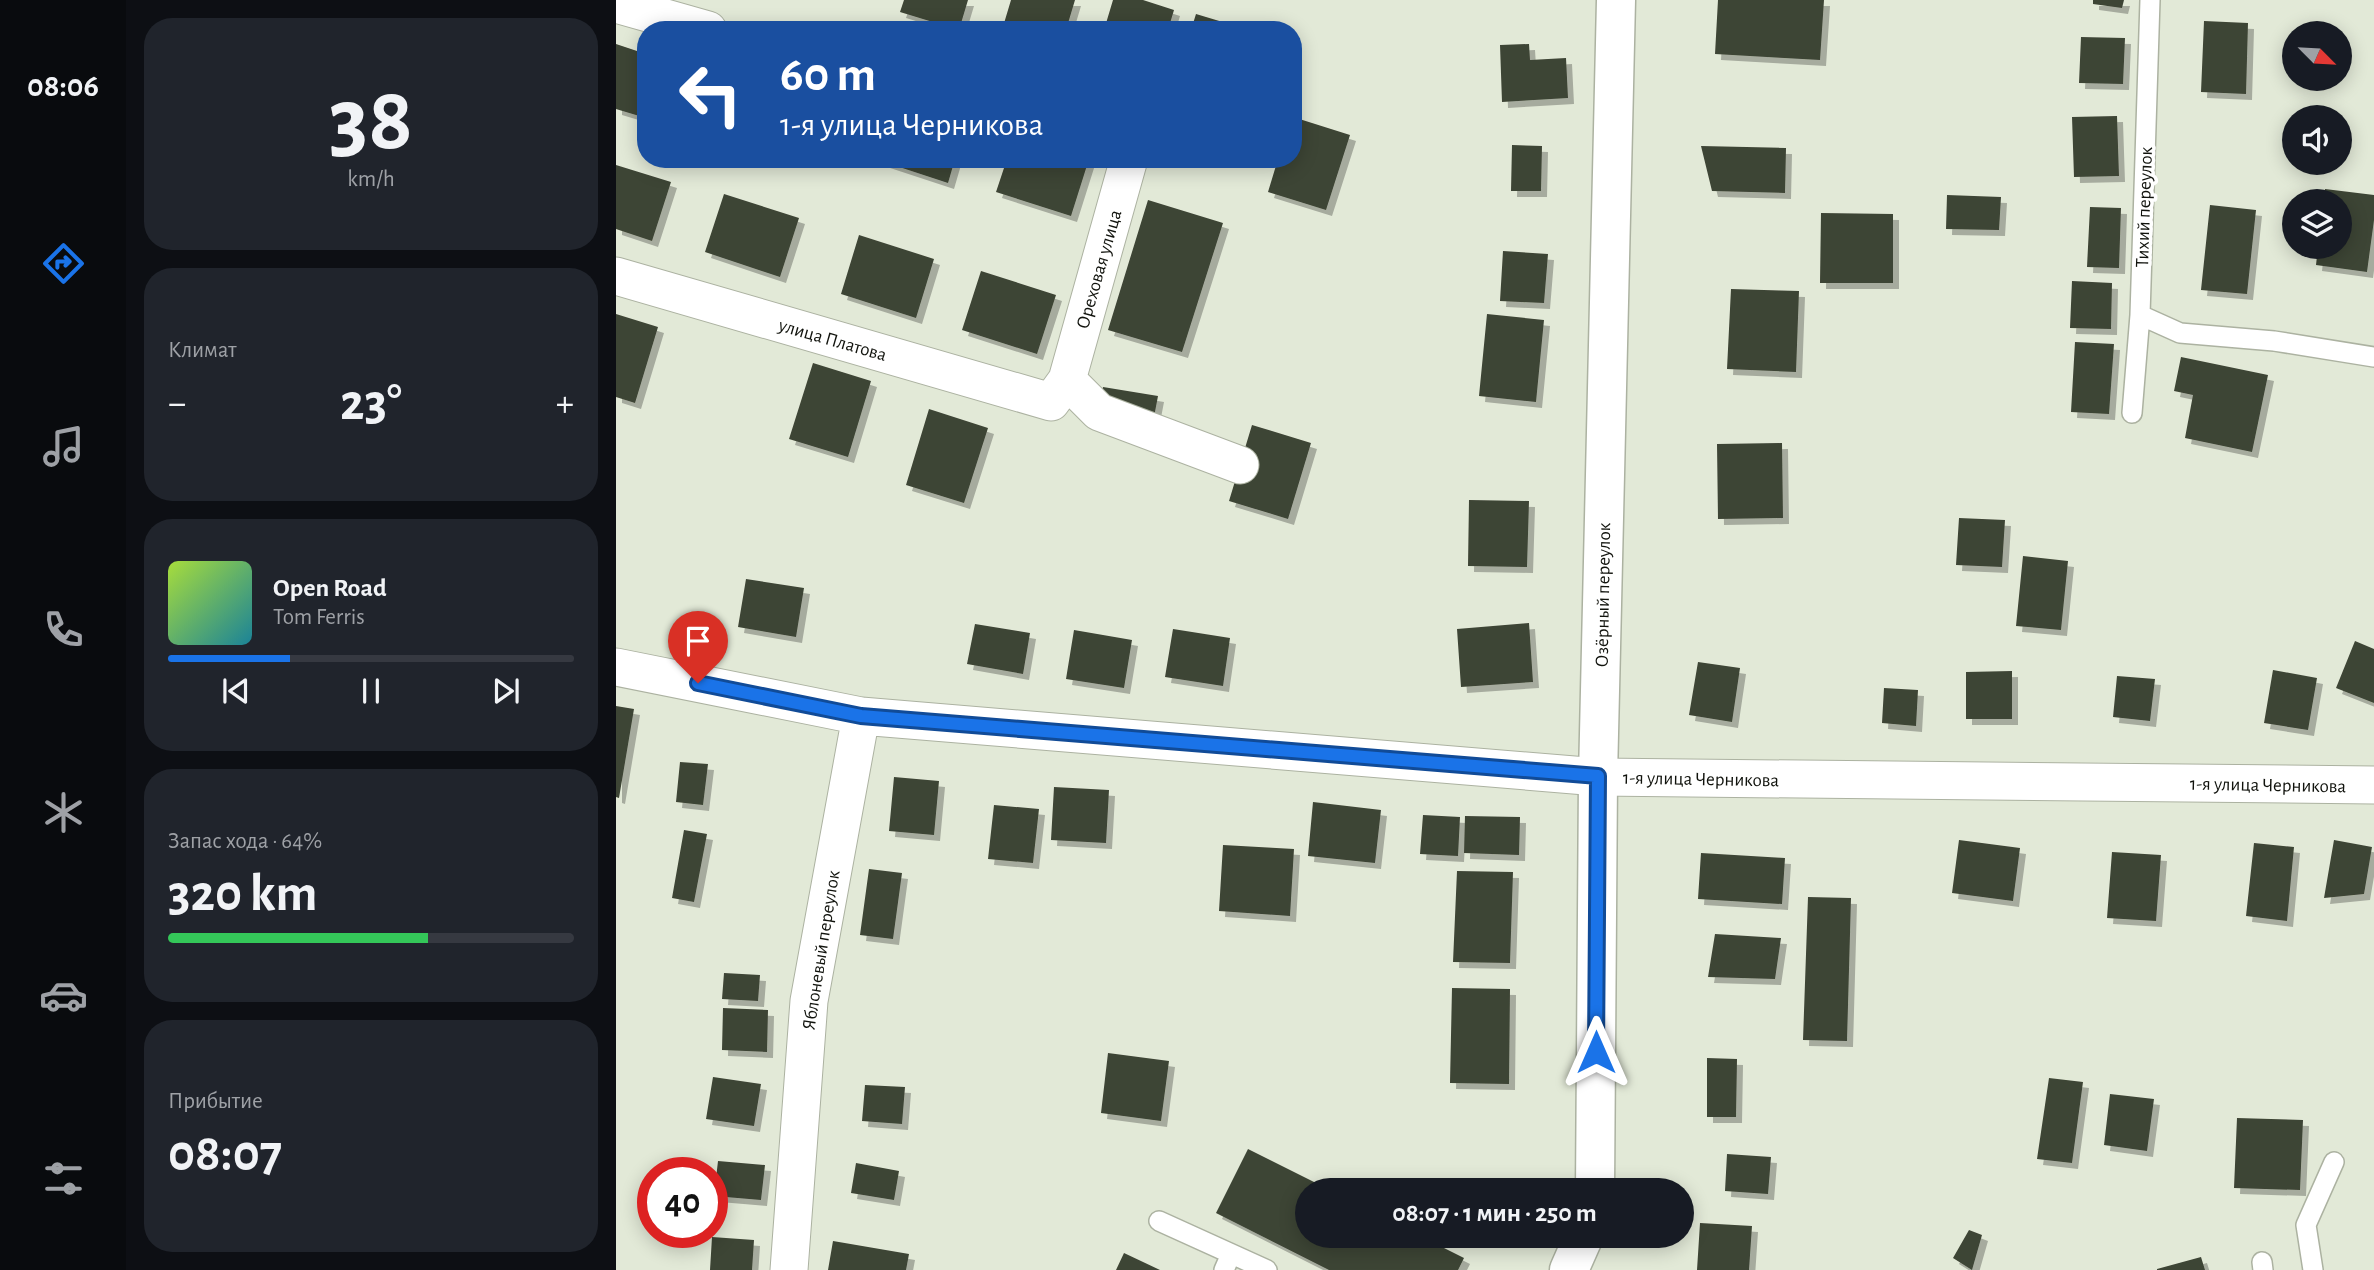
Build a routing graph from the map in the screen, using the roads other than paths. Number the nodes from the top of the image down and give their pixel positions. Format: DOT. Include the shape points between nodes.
graph roads {
  1 [pos="1616,0"];
  2 [pos="2150,0"];
  3 [pos="616,4"];
  4 [pos="676,21"];
  5 [pos="1126,168"];
  6 [pos="616,276"];
  7 [pos="2140,315"];
  8 [pos="2374,357"];
  9 [pos="1059,391"];
  10 [pos="2132,413"];
  11 [pos="1240,465"];
  12 [pos="616,667"];
  13 [pos="861,716"];
  14 [pos="1598,776"];
  15 [pos="2374,785"];
  16 [pos="2334,1162"];
  17 [pos="1595,1178"];
  18 [pos="1159,1221"];
  19 [pos="1579,1248"];
  20 [pos="1228,1262"];
  21 [pos="789,1270"];
  22 [pos="1267,1270"];
  23 [pos="1569,1270"];
  24 [pos="2313,1270"];
  1 -- 14 [label="street, Озёрный переулок"];
  2 -- 7 [label="lane, Тихий переулок"];
  3 -- 4 [label="street"];
  5 -- 9 [label="street, Ореховая улица"];
  6 -- 9 [label="street, улица Платова"];
  7 -- 8 [label="lane" via="2180,333 2274,341"];
  7 -- 10 [label="lane, Тихий переулок"];
  9 -- 11 [label="street" via="1098,412"];
  12 -- 13 [label="street, 1-я улица Черникова"];
  13 -- 14 [label="street, 1-я улица Черникова"];
  13 -- 21 [label="street, Яблоневый переулок" via="809,1001"];
  14 -- 15 [label="street, 1-я улица Черникова"];
  14 -- 17 [label="street, Озёрный переулок"];
  16 -- 24 [label="lane" via="2306,1226"];
  18 -- 20 [label="lane"];
  19 -- 23 [label="street"];
  20 -- 22 [label="lane"];
}
